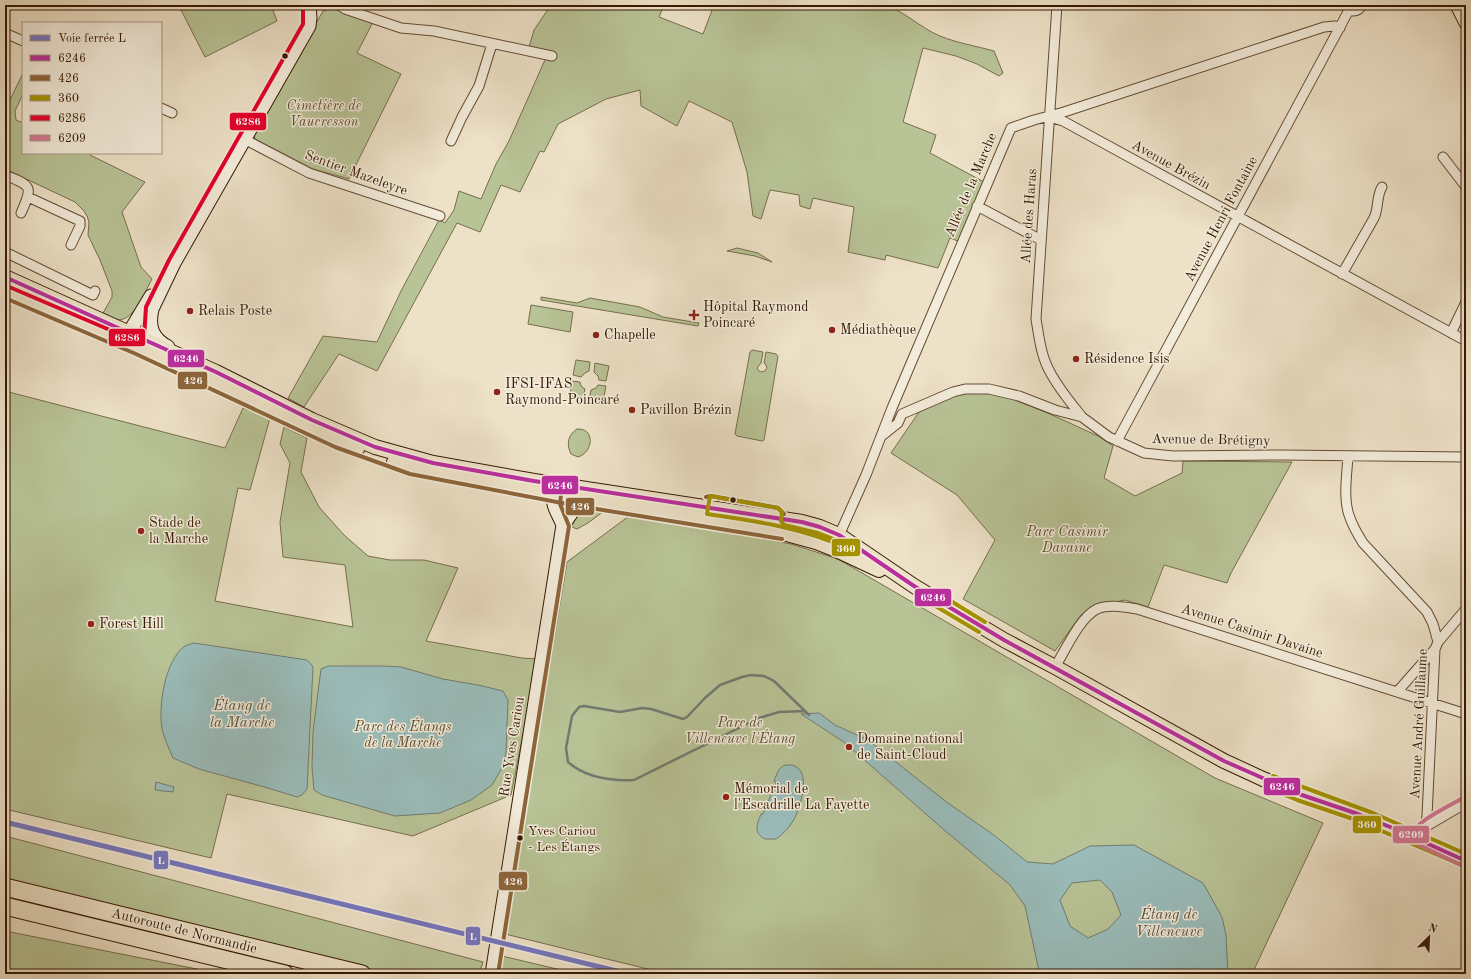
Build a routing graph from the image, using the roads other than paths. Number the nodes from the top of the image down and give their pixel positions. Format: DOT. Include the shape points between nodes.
graph roads {
  1 [pos="309,5"];
  2 [pos="339,5"];
  3 [pos="1057,5"];
  4 [pos="1362,5"];
  5 [pos="1457,6"];
  6 [pos="1347,8"];
  7 [pos="1466,23"];
  8 [pos="1340,28"];
  9 [pos="5,33"];
  10 [pos="22,41"];
  11 [pos="492,44"];
  12 [pos="552,56"];
  13 [pos="162,108"];
  14 [pos="172,113"];
  15 [pos="1049,117"];
  16 [pos="244,139"];
  17 [pos="451,141"];
  18 [pos="1444,157"];
  19 [pos="5,175"];
  20 [pos="1382,187"];
  21 [pos="1466,187"];
  22 [pos="28,197"];
  23 [pos="977,206"];
  24 [pos="21,213"];
  25 [pos="440,216"];
  26 [pos="1238,218"];
  27 [pos="1041,240"];
  28 [pos="70,245"];
  29 [pos="5,252"];
  30 [pos="174,264"];
  31 [pos="1342,274"];
  32 [pos="5,277"];
  33 [pos="5,291"];
  34 [pos="95,291"];
  35 [pos="1466,302"];
  36 [pos="151,326"];
  37 [pos="1451,333"];
  38 [pos="126,338"];
  39 [pos="1466,341"];
  40 [pos="144,346"];
  41 [pos="187,359"];
  42 [pos="892,408"];
  43 [pos="902,414"];
  44 [pos="1082,418"];
  45 [pos="882,436"];
  46 [pos="1117,441"];
  47 [pos="1348,456"];
  48 [pos="1466,457"];
  49 [pos="555,490"];
  50 [pos="580,494"];
  51 [pos="561,519"];
  52 [pos="839,535"];
  53 [pos="834,548"];
  54 [pos="914,586"];
  55 [pos="1466,609"];
  56 [pos="1436,645"];
  57 [pos="1055,667"];
  58 [pos="1397,692"];
  59 [pos="1433,703"];
  60 [pos="1466,714"];
  61 [pos="1466,803"];
  62 [pos="1425,827"];
  63 [pos="1416,837"];
  64 [pos="1466,861"];
  65 [pos="5,887"];
  66 [pos="5,906"];
  67 [pos="493,968"];
  68 [pos="285,974"];
  69 [pos="362,974"];
  1 -- 16 [label="street" via="309,26"];
  2 -- 11 [label="street" via="394,26 434,31"];
  3 -- 15 [label="street, Allée des Haras"];
  4 -- 6 [label="street" via="1358,11"];
  5 -- 7 [label="street"];
  6 -- 8 [label="street, Avenue Henri Fontaine"];
  8 -- 15 [label="street, Allée de la Marche" via="1324,27"];
  8 -- 26 [label="street, Avenue Henri Fontaine"];
  9 -- 10 [label="street"];
  11 -- 12 [label="street"];
  11 -- 17 [label="street" via="479,86"];
  13 -- 14 [label="street"];
  15 -- 23 [label="street, Allée de la Marche" via="1011,128"];
  15 -- 26 [label="street, Avenue Brézin" via="1063,121"];
  15 -- 27 [label="street, Allée des Haras"];
  16 -- 25 [label="street, Sentier Mazeleyre" via="309,173"];
  16 -- 30 [label="street"];
  18 -- 21 [label="street"];
  19 -- 22 [label="street" via="23,182 28,187"];
  20 -- 31 [label="street" via="1378,194 1374,218"];
  22 -- 24 [label="street"];
  22 -- 28 [label="street" via="80,221"];
  23 -- 27 [label="street"];
  23 -- 42 [label="street, Allée de la Marche"];
  26 -- 31 [label="street, Avenue Brézin"];
  26 -- 46 [label="street, Avenue Henri Fontaine"];
  27 -- 44 [label="street, Allée des Haras" via="1036,319 1039,336 1050,372"];
  29 -- 34 [label="street" via="93,295"];
  30 -- 36 [label="street" via="152,309"];
  30 -- 38 [label="street" via="150,297"];
  31 -- 37 [label="street, Avenue Brézin"];
  32 -- 38 [label="main road"];
  33 -- 38 [label="main road"];
  35 -- 37 [label="street"];
  36 -- 40 [label="street"];
  36 -- 41 [label="street" via="157,340"];
  37 -- 39 [label="street, Avenue Brézin"];
  38 -- 40 [label="main road"];
  40 -- 41 [label="main road"];
  40 -- 49 [label="main road" via="338,442 412,468"];
  41 -- 49 [label="main road" via="356,440 433,463"];
  42 -- 43 [label="street"];
  42 -- 45 [label="street, Allée de la Marche"];
  43 -- 44 [label="street, Avenue de Brétigny" via="953,392 989,389 1019,396"];
  43 -- 45 [label="street, Avenue de Brétigny" via="898,423"];
  44 -- 46 [label="street, Avenue de Brétigny"];
  45 -- 52 [label="street, Allée de la Marche"];
  46 -- 47 [label="street, Avenue de Brétigny" via="1144,453 1173,456"];
  47 -- 48 [label="street, Avenue de Brétigny"];
  47 -- 56 [label="street" via="1348,515 1363,543 1426,612 1433,624"];
  49 -- 50 [label="main road"];
  49 -- 51 [label="street, Rue Yves Cariou" via="554,506"];
  50 -- 51 [label="street" via="572,514"];
  50 -- 52 [label="main road" via="802,522"];
  50 -- 53 [label="main road" via="783,533"];
  51 -- 67 [label="street, Rue Yves Cariou"];
  52 -- 53 [label="street, Allée de la Marche"];
  52 -- 54 [label="main road"];
  53 -- 54 [label="main road"];
  54 -- 57 [label="main road"];
  55 -- 56 [label="street, Avenue André Guillaume"];
  56 -- 58 [label="street"];
  56 -- 59 [label="street, Avenue André Guillaume"];
  57 -- 58 [label="street, Avenue Casimir Davaine" via="1082,621 1096,609 1116,606 1137,609"];
  57 -- 63 [label="main road" via="1263,780"];
  58 -- 59 [label="street, Avenue Casimir Davaine"];
  59 -- 60 [label="street, Avenue Casimir Davaine"];
  59 -- 62 [label="street, Avenue André Guillaume"];
  61 -- 62 [label="street"];
  62 -- 63 [label="street"];
  63 -- 64 [label="main road"];
  65 -- 69 [label="highway, Autoroute de Normandie"];
  66 -- 68 [label="highway, Autoroute de Normandie"];
}
